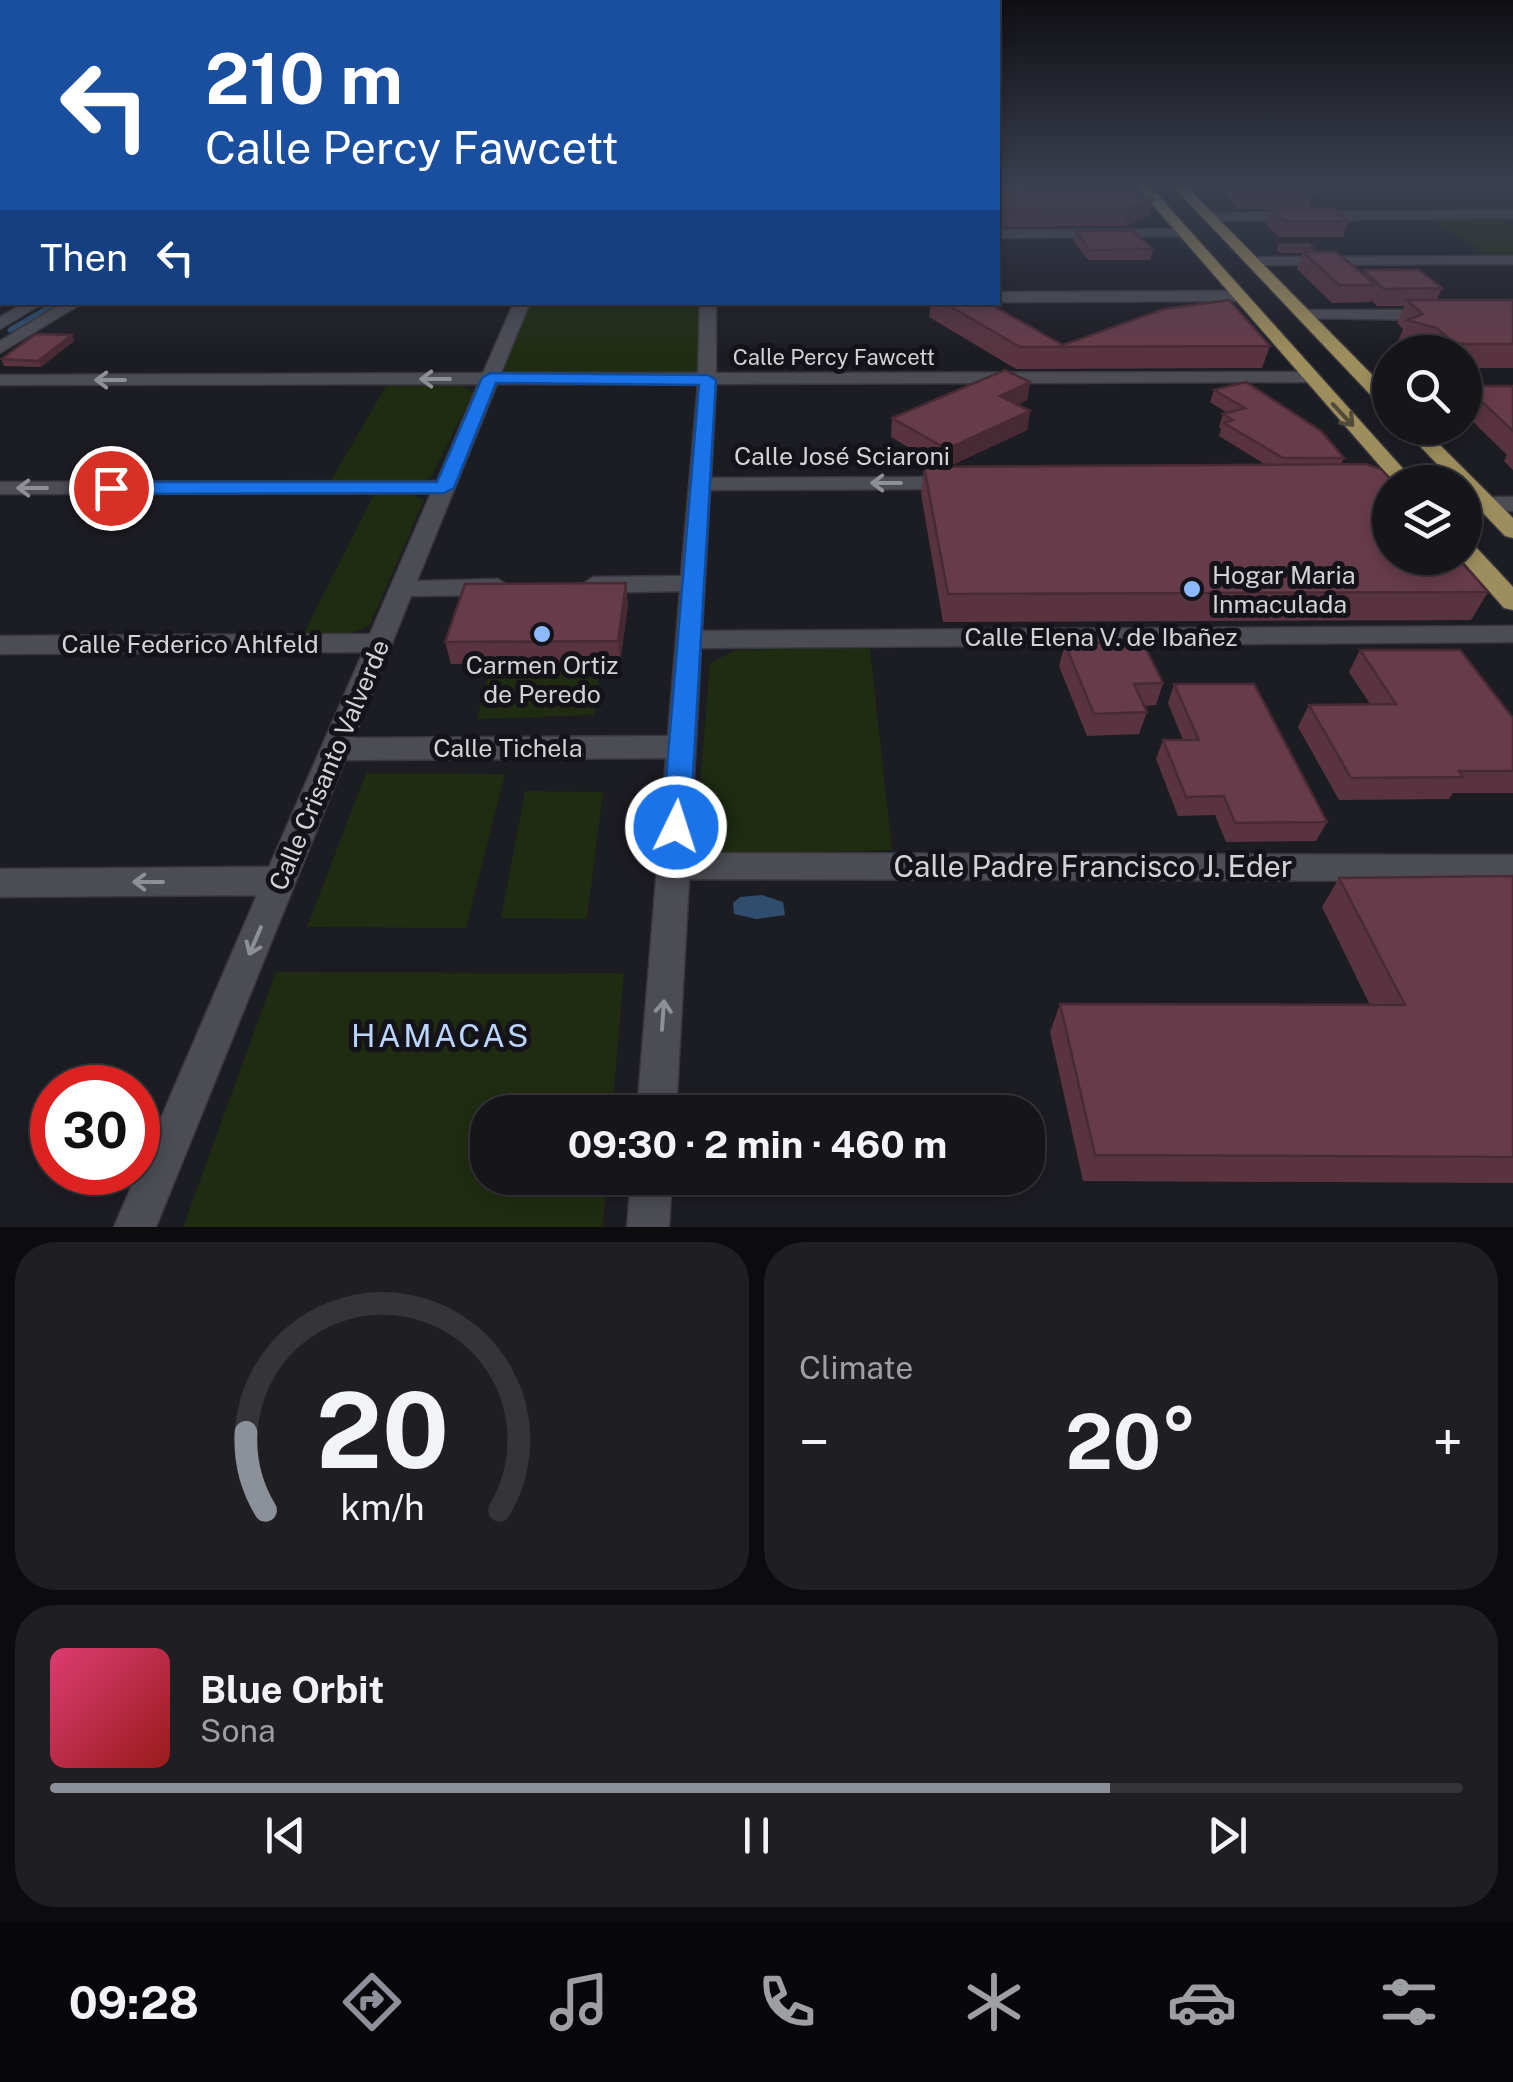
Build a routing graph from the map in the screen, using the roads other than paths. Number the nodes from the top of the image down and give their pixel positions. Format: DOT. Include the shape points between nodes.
graph roads {
  1 [pos="1191,240"];
  2 [pos="1193,240"];
  3 [pos="1232,240"];
  4 [pos="1513,260"];
  5 [pos="1252,261"];
  6 [pos="1282,292"];
  7 [pos="1238,296"];
  8 [pos="1000,297"];
  9 [pos="32,305"];
  10 [pos="70,305"];
  11 [pos="521,305"];
  12 [pos="708,305"];
  13 [pos="1456,314"];
  14 [pos="1305,316"];
  15 [pos="0,324"];
  16 [pos="9,336"];
  17 [pos="1275,338"];
  18 [pos="0,348"];
  19 [pos="1308,376"];
  20 [pos="490,378"];
  21 [pos="0,380"];
  22 [pos="708,380"];
  23 [pos="1372,384"];
  24 [pos="1372,386"];
  25 [pos="1429,445"];
  26 [pos="1389,465"];
  27 [pos="1365,482"];
  28 [pos="1372,482"];
  29 [pos="976,483"];
  30 [pos="700,484"];
  31 [pos="0,488"];
  32 [pos="444,488"];
  33 [pos="1486,504"];
  34 [pos="1513,504"];
  35 [pos="1513,531"];
  36 [pos="1482,568"];
  37 [pos="694,583"];
  38 [pos="519,586"];
  39 [pos="577,586"];
  40 [pos="402,588"];
  41 [pos="1513,602"];
  42 [pos="1513,634"];
  43 [pos="689,640"];
  44 [pos="380,643"];
  45 [pos="0,644"];
  46 [pos="682,747"];
  47 [pos="335,749"];
  48 [pos="674,866"];
  49 [pos="1513,868"];
  50 [pos="280,880"];
  51 [pos="0,882"];
  52 [pos="657,1095"];
  53 [pos="651,1195"];
  54 [pos="135,1227"];
  55 [pos="648,1227"];
  1 -- 7 [label="main road"];
  2 -- 6 [label="main road" via="1272,306 1290,305"];
  3 -- 5 [label="main road"];
  4 -- 5 [label="street"];
  5 -- 6 [label="main road"];
  6 -- 14 [label="main road"];
  7 -- 8 [label="street"];
  7 -- 17 [label="main road"];
  9 -- 15 [label="street"];
  10 -- 16 [label="street"];
  11 -- 20 [label="street, Calle Crisanto Valverde"];
  12 -- 22 [label="street"];
  13 -- 14 [label="street"];
  14 -- 23 [label="main road"];
  16 -- 18 [label="street"];
  17 -- 19 [label="main road"];
  17 -- 24 [label="main road" via="1275,322 1298,323"];
  19 -- 22 [label="street, Calle Percy Fawcett"];
  19 -- 26 [label="main road, one-way"];
  20 -- 21 [label="street, Calle Percy Fawcett, one-way"];
  20 -- 22 [label="street, Calle Percy Fawcett"];
  20 -- 32 [label="street, Calle Crisanto Valverde"];
  22 -- 30 [label="street"];
  25 -- 33 [label="main road"];
  27 -- 28 [label="street"];
  29 -- 30 [label="street, Calle José Sciaroni, one-way"];
  30 -- 37 [label="street"];
  32 -- 31 [label="street, one-way"];
  32 -- 40 [label="street, Calle Crisanto Valverde"];
  33 -- 34 [label="street"];
  33 -- 35 [label="main road"];
  36 -- 41 [label="main road"];
  37 -- 39 [label="street"];
  37 -- 43 [label="street"];
  38 -- 40 [label="street"];
  40 -- 44 [label="street, Calle Crisanto Valverde"];
  42 -- 43 [label="street, Calle Elena V. de Ibañez"];
  43 -- 46 [label="street"];
  44 -- 45 [label="street, Calle Federico Ahlfeld"];
  44 -- 47 [label="street, Calle Crisanto Valverde"];
  46 -- 47 [label="street, Calle Tichela"];
  46 -- 48 [label="street"];
  47 -- 50 [label="street, Calle Crisanto Valverde"];
  48 -- 49 [label="street, Calle Padre Francisco J. Eder"];
  52 -- 48 [label="street, one-way"];
  50 -- 51 [label="street, one-way"];
  50 -- 54 [label="street, Calle Crisanto Valverde, one-way"];
  53 -- 55 [label="street"];
}
